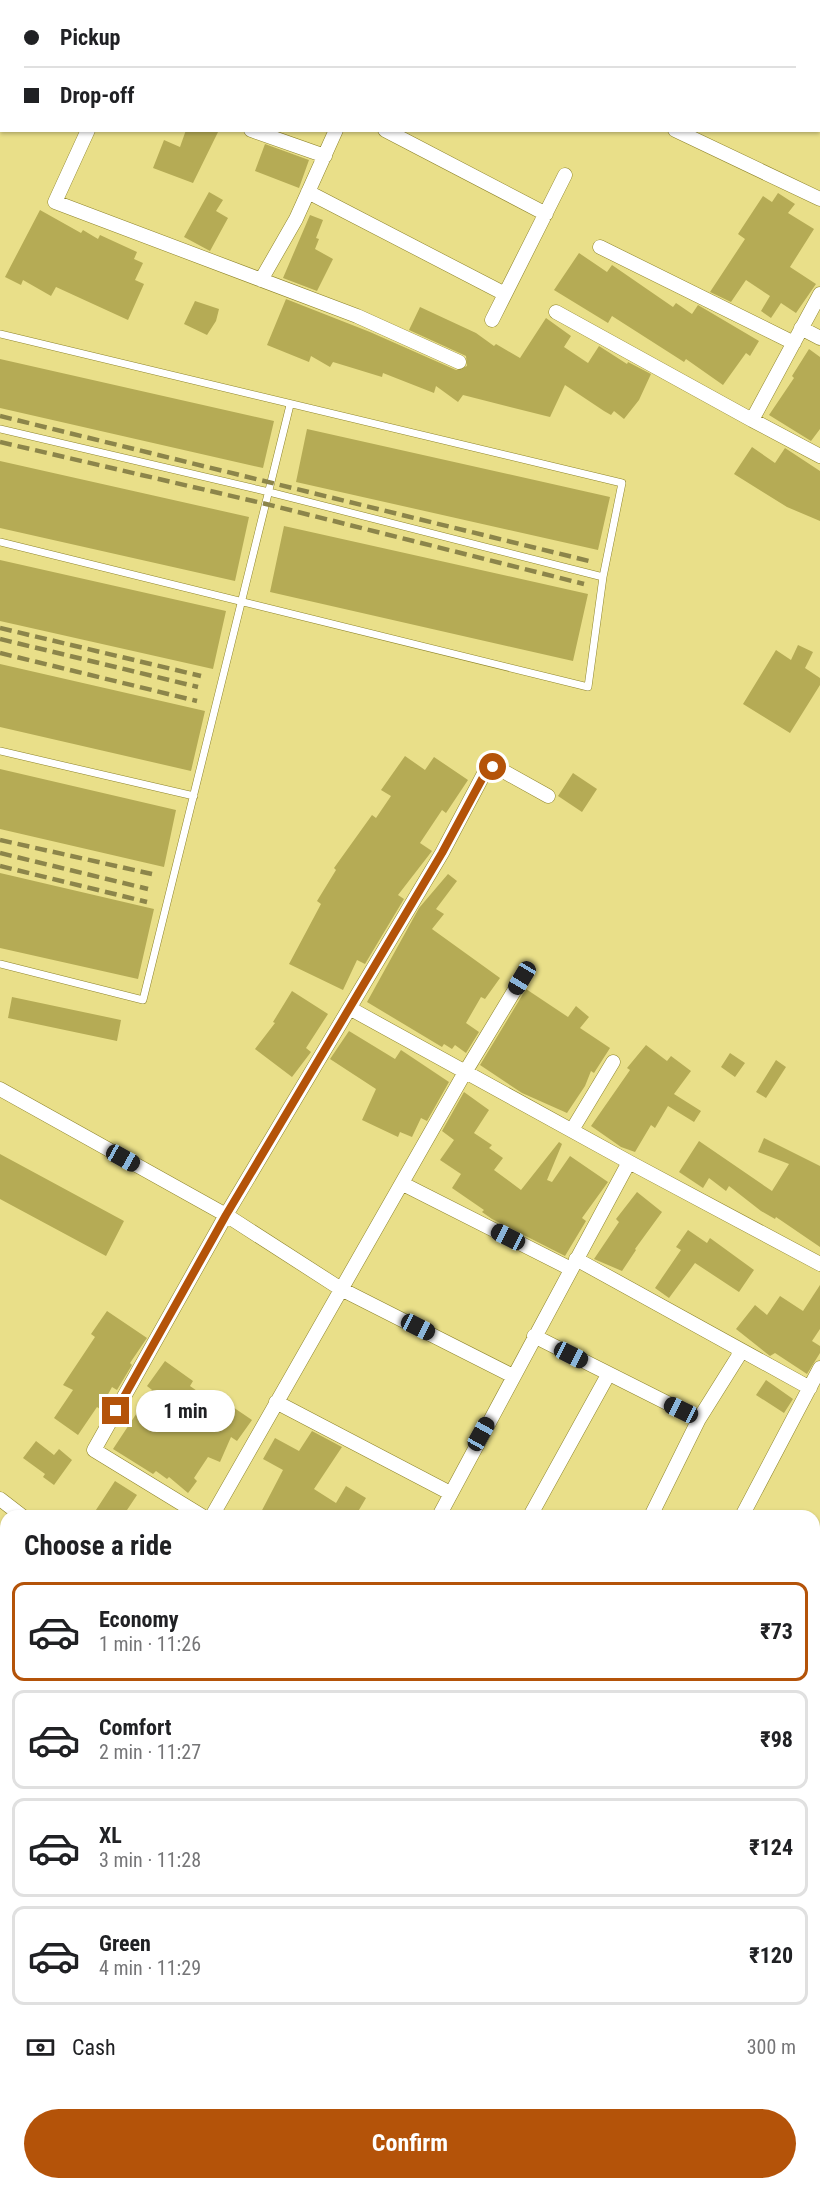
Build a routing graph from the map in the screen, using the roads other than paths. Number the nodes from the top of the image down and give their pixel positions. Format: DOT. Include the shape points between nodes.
graph roads {
  1 [pos="87,132"];
  2 [pos="257,132"];
  3 [pos="335,132"];
  4 [pos="389,132"];
  5 [pos="679,132"];
  6 [pos="325,156"];
  7 [pos="565,175"];
  8 [pos="308,192"];
  9 [pos="820,199"];
  10 [pos="546,214"];
  11 [pos="600,247"];
  12 [pos="261,280"];
  13 [pos="505,294"];
  14 [pos="820,294"];
  15 [pos="556,312"];
  16 [pos="492,320"];
  17 [pos="801,328"];
  18 [pos="0,334"];
  19 [pos="820,338"];
  20 [pos="794,342"];
  21 [pos="459,362"];
  22 [pos="290,405"];
  23 [pos="752,420"];
  24 [pos="0,429"];
  25 [pos="820,456"];
  26 [pos="269,492"];
  27 [pos="0,542"];
  28 [pos="603,577"];
  29 [pos="242,601"];
  30 [pos="0,751"];
  31 [pos="194,796"];
  32 [pos="548,796"];
  33 [pos="0,964"];
  34 [pos="522,978"];
  35 [pos="351,1009"];
  36 [pos="613,1062"];
  37 [pos="464,1074"];
  38 [pos="0,1089"];
  39 [pos="572,1130"];
  40 [pos="629,1162"];
  41 [pos="403,1184"];
  42 [pos="226,1215"];
  43 [pos="573,1264"];
  44 [pos="820,1264"];
  45 [pos="341,1289"];
  46 [pos="534,1336"];
  47 [pos="741,1352"];
  48 [pos="820,1368"];
  49 [pos="608,1375"];
  50 [pos="513,1376"];
  51 [pos="810,1388"];
  52 [pos="276,1402"];
  53 [pos="699,1419"];
  54 [pos="450,1493"];
  55 [pos="0,1499"];
  56 [pos="14,1510"];
  57 [pos="192,1510"];
  58 [pos="215,1510"];
  59 [pos="442,1510"];
  60 [pos="533,1510"];
  61 [pos="654,1510"];
  62 [pos="745,1510"];
  1 -- 12 [label="street" via="55,202"];
  2 -- 6 [label="street"];
  3 -- 6 [label="street"];
  4 -- 10 [label="street"];
  5 -- 9 [label="street"];
  6 -- 8 [label="street"];
  7 -- 10 [label="street"];
  8 -- 12 [label="street"];
  8 -- 13 [label="street"];
  10 -- 13 [label="street"];
  11 -- 20 [label="street"];
  12 -- 21 [label="street" via="357,316"];
  13 -- 16 [label="street"];
  14 -- 17 [label="street"];
  15 -- 23 [label="street"];
  17 -- 19 [label="street"];
  17 -- 20 [label="street"];
  18 -- 22 [label="lane"];
  20 -- 23 [label="street"];
  22 -- 26 [label="lane"];
  22 -- 28 [label="lane" via="622,483"];
  23 -- 25 [label="street"];
  24 -- 26 [label="lane"];
  26 -- 28 [label="lane"];
  26 -- 29 [label="lane"];
  27 -- 29 [label="lane"];
  28 -- 29 [label="lane" via="588,687"];
  29 -- 31 [label="lane"];
  30 -- 31 [label="lane"];
  31 -- 33 [label="lane" via="144,1000"];
  32 -- 35 [label="street" via="503,771 488,768"];
  34 -- 37 [label="street"];
  35 -- 37 [label="street"];
  35 -- 42 [label="street"];
  36 -- 39 [label="street"];
  37 -- 39 [label="street"];
  37 -- 41 [label="street"];
  38 -- 42 [label="street"];
  39 -- 40 [label="street"];
  40 -- 43 [label="street"];
  40 -- 44 [label="street"];
  41 -- 43 [label="street"];
  41 -- 45 [label="street"];
  42 -- 45 [label="street"];
  42 -- 57 [label="street" via="94,1450"];
  43 -- 46 [label="street"];
  43 -- 47 [label="street"];
  45 -- 50 [label="street"];
  45 -- 52 [label="street"];
  46 -- 49 [label="street"];
  46 -- 50 [label="street"];
  47 -- 51 [label="street"];
  47 -- 53 [label="street"];
  48 -- 51 [label="street"];
  49 -- 53 [label="street"];
  49 -- 60 [label="street"];
  50 -- 54 [label="street"];
  51 -- 62 [label="street"];
  52 -- 54 [label="street"];
  52 -- 58 [label="street"];
  53 -- 61 [label="street"];
  54 -- 59 [label="street"];
  55 -- 56 [label="street"];
}
